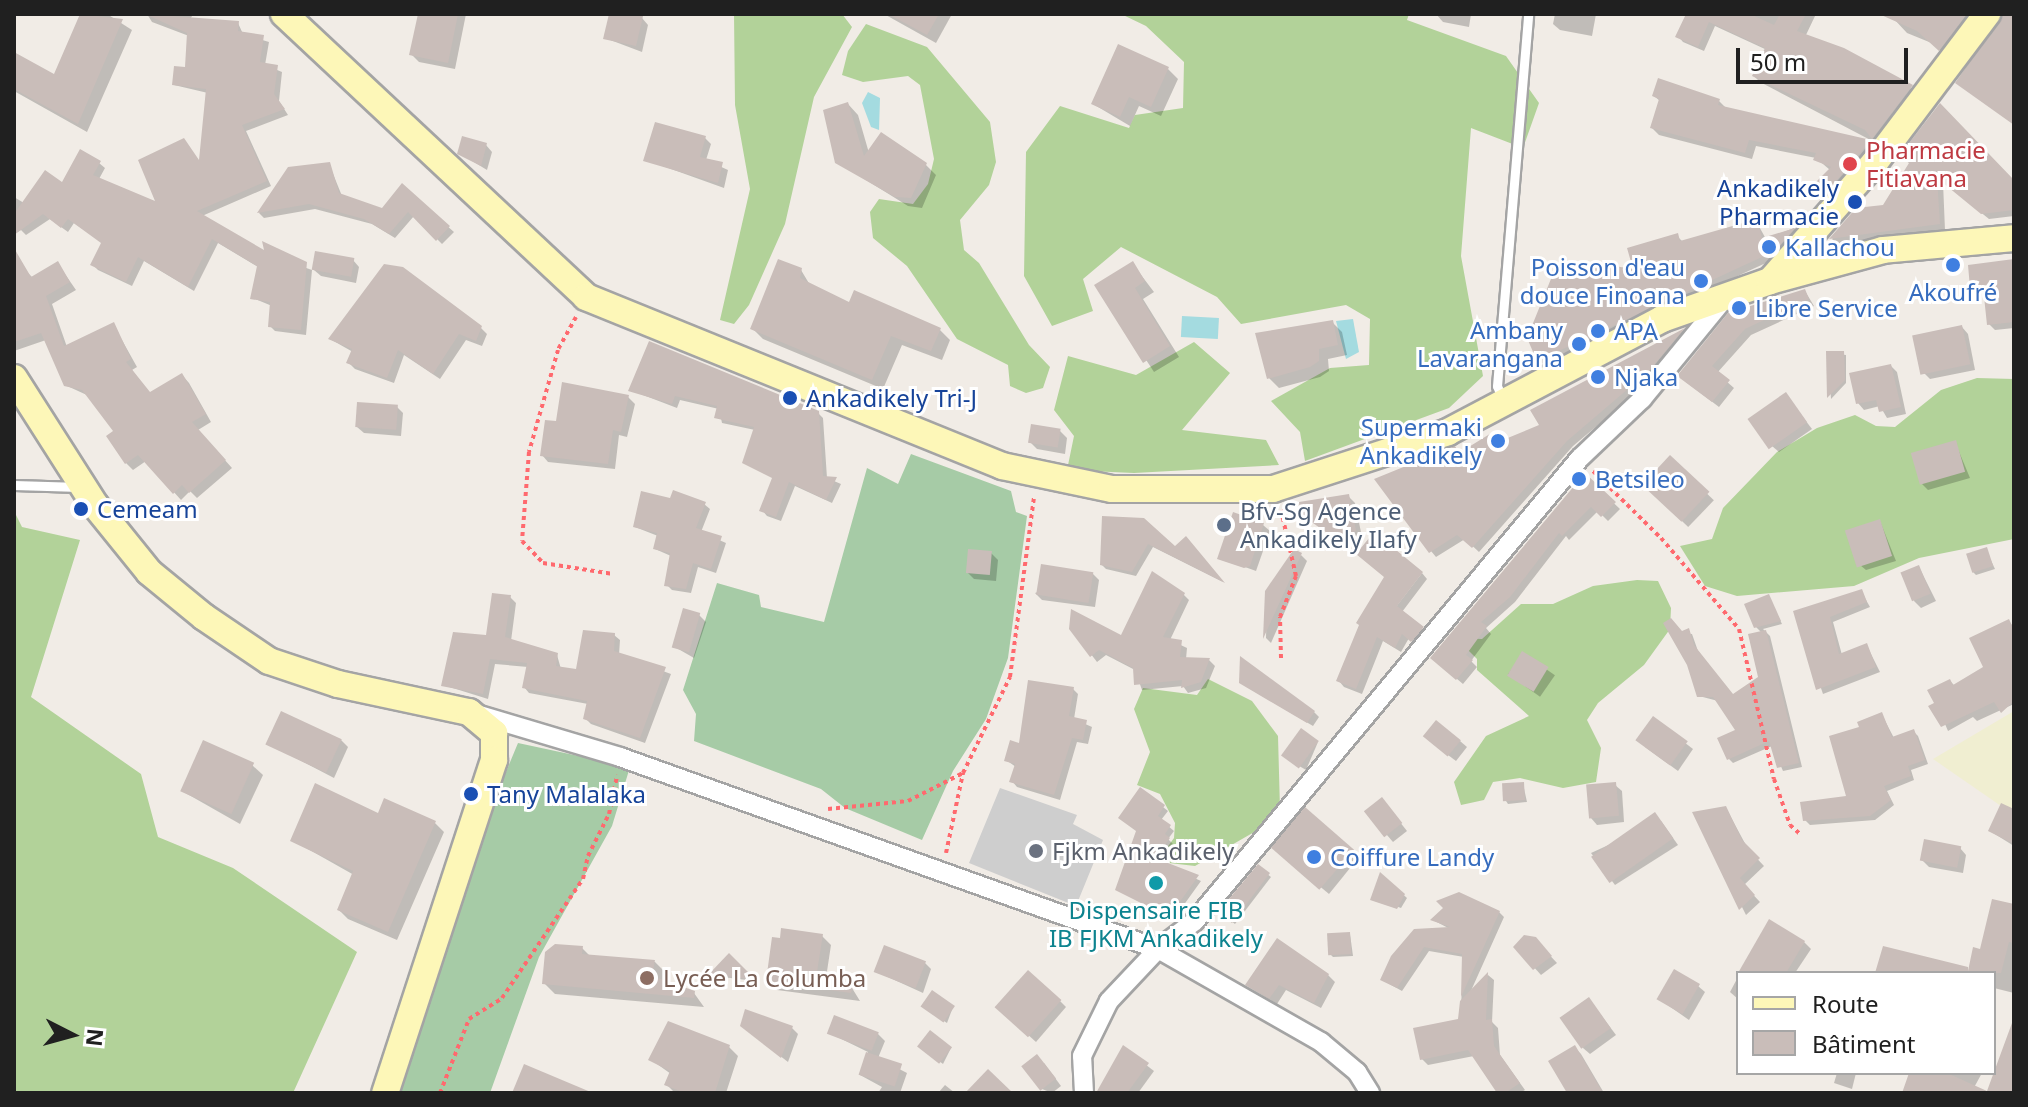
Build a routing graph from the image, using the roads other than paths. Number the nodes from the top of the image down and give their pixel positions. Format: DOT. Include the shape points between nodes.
graph roads {
  1 [pos="284,14"];
  2 [pos="1528,14"];
  3 [pos="1987,14"];
  4 [pos="2014,238"];
  5 [pos="1770,281"];
  6 [pos="1726,298"];
  7 [pos="14,378"];
  8 [pos="1504,403"];
  9 [pos="14,485"];
  10 [pos="83,487"];
  11 [pos="469,712"];
  12 [pos="1158,949"];
  13 [pos="385,1093"];
  14 [pos="1084,1093"];
  15 [pos="1370,1093"];
  1 -- 8 [label="main road" via="586,297 1002,466 1112,489 1273,489 1448,432"];
  2 -- 8 [label="lane" via="1497,386"];
  3 -- 5 [label="main road" via="1875,162"];
  4 -- 5 [label="main road" via="1883,250"];
  5 -- 6 [label="main road"];
  6 -- 8 [label="main road" via="1662,319"];
  6 -- 12 [label="street" via="1642,399 1580,458 1195,921"];
  7 -- 10 [label="main road"];
  9 -- 10 [label="lane"];
  10 -- 11 [label="main road" via="149,572 269,661 338,684"];
  11 -- 12 [label="street" via="620,757"];
  11 -- 13 [label="main road" via="494,733 494,760"];
  12 -- 14 [label="street" via="1109,1001 1082,1056"];
  12 -- 15 [label="street" via="1321,1042 1357,1072"];
}
